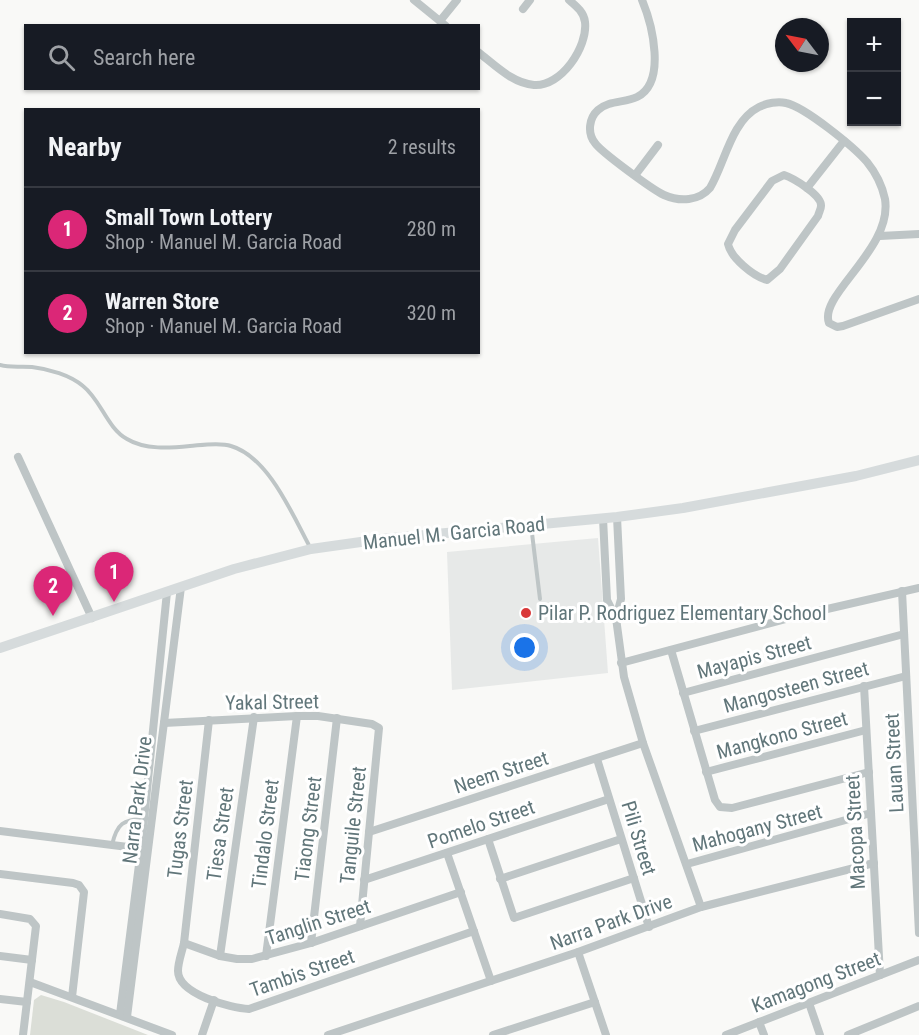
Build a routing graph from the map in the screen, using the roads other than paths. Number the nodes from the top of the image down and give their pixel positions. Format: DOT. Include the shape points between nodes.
graph roads {
  1 [pos="414,0"];
  2 [pos="457,0"];
  3 [pos="530,0"];
  4 [pos="569,0"];
  5 [pos="642,0"];
  6 [pos="523,9"];
  7 [pos="443,23"];
  8 [pos="480,53"];
  9 [pos="844,141"];
  10 [pos="658,145"];
  11 [pos="636,174"];
  12 [pos="807,188"];
  13 [pos="919,234"];
  14 [pos="880,236"];
  15 [pos="919,299"];
  16 [pos="0,365"];
  17 [pos="18,457"];
  18 [pos="919,460"];
  19 [pos="617,517"];
  20 [pos="603,518"];
  21 [pos="531,524"];
  22 [pos="311,549"];
  23 [pos="180,587"];
  24 [pos="919,588"];
  25 [pos="902,591"];
  26 [pos="168,592"];
  27 [pos="540,599"];
  28 [pos="92,618"];
  29 [pos="616,618"];
  30 [pos="904,634"];
  31 [pos="0,648"];
  32 [pos="671,650"];
  33 [pos="621,663"];
  34 [pos="906,676"];
  35 [pos="864,686"];
  36 [pos="683,693"];
  37 [pos="297,716"];
  38 [pos="254,717"];
  39 [pos="338,718"];
  40 [pos="209,720"];
  41 [pos="164,723"];
  42 [pos="379,728"];
  43 [pos="866,730"];
  44 [pos="694,731"];
  45 [pos="644,743"];
  46 [pos="597,759"];
  47 [pos="706,772"];
  48 [pos="869,772"];
  49 [pos="609,799"];
  50 [pos="871,813"];
  51 [pos="148,819"];
  52 [pos="0,831"];
  53 [pos="369,832"];
  54 [pos="488,839"];
  55 [pos="621,839"];
  56 [pos="112,845"];
  57 [pos="144,849"];
  58 [pos="447,853"];
  59 [pos="874,863"];
  60 [pos="687,864"];
  61 [pos="917,871"];
  62 [pos="0,874"];
  63 [pos="634,878"];
  64 [pos="500,879"];
  65 [pos="364,880"];
  66 [pos="460,892"];
  67 [pos="701,907"];
  68 [pos="919,913"];
  69 [pos="0,915"];
  70 [pos="360,926"];
  71 [pos="649,927"];
  72 [pos="474,931"];
  73 [pos="919,933"];
  74 [pos="184,943"];
  75 [pos="311,944"];
  76 [pos="578,952"];
  77 [pos="0,956"];
  78 [pos="220,956"];
  79 [pos="266,956"];
  80 [pos="32,960"];
  81 [pos="919,960"];
  82 [pos="880,975"];
  83 [pos="30,981"];
  84 [pos="491,981"];
  85 [pos="72,997"];
  86 [pos="0,999"];
  87 [pos="214,1000"];
  88 [pos="27,1002"];
  89 [pos="595,1002"];
  90 [pos="809,1003"];
  91 [pos="919,1006"];
  92 [pos="123,1016"];
  93 [pos="759,1022"];
  94 [pos="23,1035"];
  95 [pos="172,1035"];
  96 [pos="202,1035"];
  97 [pos="328,1035"];
  98 [pos="493,1035"];
  99 [pos="606,1035"];
  100 [pos="726,1035"];
  101 [pos="764,1035"];
  102 [pos="820,1035"];
  103 [pos="848,1035"];
  1 -- 7 [label="street"];
  2 -- 7 [label="street"];
  3 -- 6 [label="street"];
  4 -- 8 [label="street" via="583,14 584,36 569,65 549,82 537,86 518,81"];
  5 -- 11 [label="street" via="654,44 652,80 641,96 600,107 589,129 594,142"];
  9 -- 11 [label="street" via="803,110 776,102 749,114 738,128 716,179 704,195 679,200 664,195"];
  9 -- 12 [label="street"];
  9 -- 14 [label="street" via="866,161 882,187 885,202"];
  10 -- 11 [label="street"];
  12 -- 12 [label="street" via="788,176 777,177 730,237 730,252 761,278 767,280 780,269 818,216 820,201"];
  13 -- 14 [label="street"];
  14 -- 15 [label="street" via="831,303 829,323 843,326"];
  16 -- 22 [label="lane" via="34,367 74,380 84,386 117,431 139,444 167,448 230,445 247,453 260,464 282,496"];
  17 -- 28 [label="street"];
  18 -- 19 [label="main road, Manuel M. Garcia Road" via="856,477"];
  19 -- 20 [label="main road, Manuel M. Garcia Road"];
  19 -- 29 [label="street, Narra Park Drive" via="621,599"];
  20 -- 21 [label="main road, Manuel M. Garcia Road"];
  20 -- 29 [label="street, Narra Park Drive" via="607,600"];
  21 -- 22 [label="main road, Manuel M. Garcia Road"];
  21 -- 27 [label="lane"];
  22 -- 23 [label="main road, Manuel M. Garcia Road"];
  23 -- 26 [label="main road, Manuel M. Garcia Road"];
  23 -- 41 [label="street, Narra Park Drive"];
  24 -- 25 [label="street"];
  25 -- 30 [label="street, Lauan Street"];
  25 -- 32 [label="street"];
  26 -- 28 [label="main road, Manuel M. Garcia Road"];
  26 -- 51 [label="street, Narra Park Drive"];
  28 -- 31 [label="main road, Manuel M. Garcia Road"];
  29 -- 33 [label="street, Narra Park Drive"];
  30 -- 34 [label="street, Lauan Street"];
  30 -- 36 [label="street, Mayapis Street"];
  32 -- 33 [label="street"];
  32 -- 36 [label="street"];
  33 -- 45 [label="street, Narra Park Drive"];
  34 -- 35 [label="street, Mangosteen Street"];
  34 -- 61 [label="street, Lauan Street"];
  35 -- 43 [label="street, Macopa Street"];
  35 -- 44 [label="street, Mangosteen Street"];
  36 -- 44 [label="street"];
  37 -- 38 [label="street, Yakal Street"];
  37 -- 39 [label="street, Yakal Street"];
  37 -- 79 [label="street, Tindalo Street"];
  38 -- 40 [label="street, Yakal Street"];
  38 -- 78 [label="street, Tiesa Street"];
  39 -- 42 [label="street, Yakal Street"];
  39 -- 75 [label="street, Tiaong Street"];
  40 -- 41 [label="street, Yakal Street"];
  40 -- 74 [label="street, Tugas Street"];
  41 -- 51 [label="street, Narra Park Drive"];
  42 -- 53 [label="street, Tanguile Street"];
  43 -- 47 [label="street, Mangkono Street"];
  43 -- 48 [label="street, Macopa Street"];
  44 -- 47 [label="street"];
  45 -- 46 [label="street, Neem Street"];
  45 -- 60 [label="street, Narra Park Drive"];
  46 -- 49 [label="street, Pili Street"];
  46 -- 53 [label="street, Neem Street"];
  47 -- 48 [label="street" via="715,800 722,808 732,808"];
  48 -- 50 [label="street, Macopa Street"];
  49 -- 54 [label="street, Pomelo Street"];
  49 -- 55 [label="street, Pili Street"];
  50 -- 59 [label="street, Macopa Street"];
  50 -- 60 [label="street, Mahogany Street"];
  51 -- 56 [label="lane" via="123,822 116,829"];
  51 -- 57 [label="street, Narra Park Drive"];
  52 -- 56 [label="street"];
  53 -- 65 [label="street, Tanguile Street"];
  54 -- 58 [label="street, Pomelo Street"];
  54 -- 64 [label="street"];
  55 -- 63 [label="street, Pili Street"];
  55 -- 64 [label="street"];
  56 -- 57 [label="street"];
  57 -- 92 [label="street, Narra Park Drive"];
  58 -- 65 [label="street, Pomelo Street"];
  58 -- 66 [label="street"];
  59 -- 67 [label="street, Narra Park Drive"];
  59 -- 82 [label="street, Macopa Street"];
  60 -- 67 [label="street, Narra Park Drive"];
  61 -- 68 [label="street, Lauan Street"];
  62 -- 85 [label="street" via="73,883 81,888 84,896"];
  63 -- 64 [label="street" via="514,918"];
  63 -- 71 [label="street, Pili Street"];
  65 -- 70 [label="street, Tanguile Street"];
  66 -- 70 [label="street, Tanglin Street"];
  66 -- 72 [label="street"];
  67 -- 71 [label="street, Narra Park Drive"];
  68 -- 73 [label="street, Lauan Street"];
  69 -- 80 [label="street" via="33,921 36,926"];
  70 -- 75 [label="street, Tanglin Street"];
  71 -- 76 [label="street, Narra Park Drive"];
  72 -- 84 [label="street"];
  72 -- 87 [label="street, Tambis Street" via="249,1009"];
  74 -- 78 [label="street, Tanglin Street"];
  74 -- 87 [label="street, Tambis Street" via="180,981 195,993"];
  75 -- 79 [label="street, Tanglin Street"];
  76 -- 84 [label="street, Narra Park Drive"];
  76 -- 89 [label="street"];
  77 -- 80 [label="street"];
  78 -- 79 [label="street, Tanglin Street"];
  80 -- 83 [label="street"];
  81 -- 82 [label="street, Kamagong Street"];
  82 -- 90 [label="street, Kamagong Street"];
  83 -- 85 [label="street"];
  83 -- 88 [label="street"];
  84 -- 97 [label="street, Narra Park Drive"];
  85 -- 92 [label="street"];
  86 -- 88 [label="street"];
  87 -- 96 [label="street"];
  88 -- 94 [label="street"];
  89 -- 98 [label="street"];
  89 -- 99 [label="street"];
  90 -- 93 [label="street, Kamagong Street"];
  90 -- 102 [label="street"];
  91 -- 103 [label="street"];
  92 -- 95 [label="street"];
  93 -- 100 [label="street, Kamagong Street"];
  93 -- 101 [label="street"];
}
